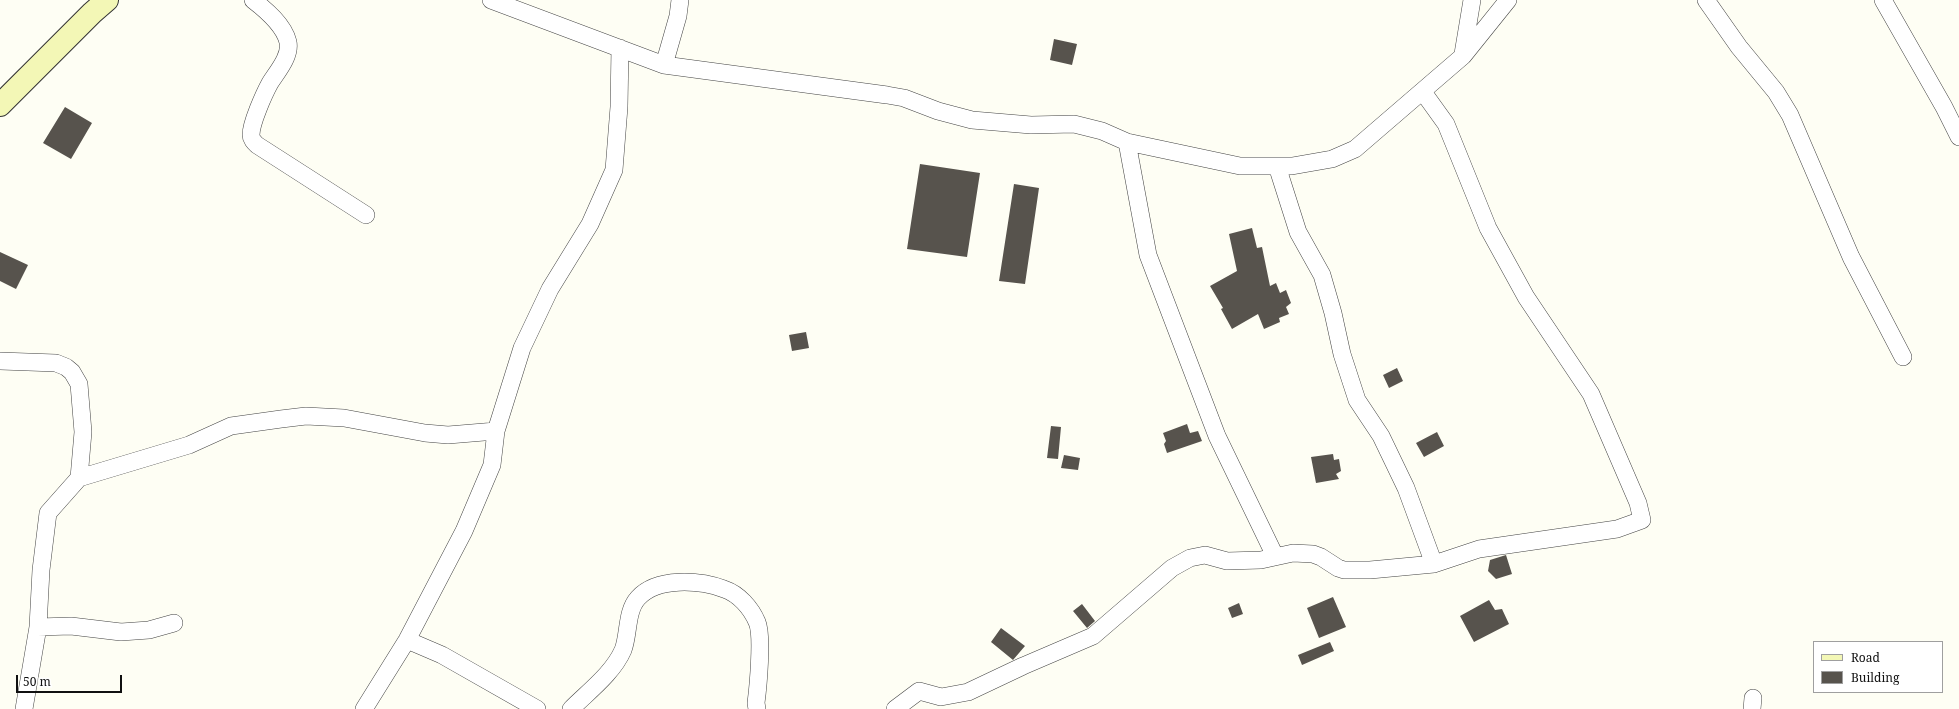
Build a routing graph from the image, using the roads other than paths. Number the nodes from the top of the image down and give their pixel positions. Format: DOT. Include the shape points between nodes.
graph roads {
  1 [pos="107,0"];
  2 [pos="253,0"];
  3 [pos="491,0"];
  4 [pos="680,0"];
  5 [pos="1472,0"];
  6 [pos="1508,0"];
  7 [pos="1706,0"];
  8 [pos="1883,0"];
  9 [pos="620,48"];
  10 [pos="1463,56"];
  11 [pos="664,65"];
  12 [pos="1423,92"];
  13 [pos="0,105"];
  14 [pos="1959,137"];
  15 [pos="1127,142"];
  16 [pos="1277,166"];
  17 [pos="366,215"];
  18 [pos="1903,357"];
  19 [pos="0,361"];
  20 [pos="496,431"];
  21 [pos="79,478"];
  22 [pos="1275,556"];
  23 [pos="1434,564"];
  24 [pos="174,623"];
  25 [pos="38,627"];
  26 [pos="407,640"];
  27 [pos="24,709"];
  28 [pos="364,709"];
  29 [pos="537,709"];
  30 [pos="571,709"];
  31 [pos="757,709"];
  32 [pos="895,709"];
  1 -- 13 [label="main road"];
  2 -- 17 [label="street" via="285,32 288,43 281,67 260,105 251,134 252,139 256,145"];
  3 -- 9 [label="street"];
  4 -- 11 [label="street"];
  5 -- 10 [label="street"];
  6 -- 10 [label="street"];
  7 -- 18 [label="street" via="1739,48 1776,92 1790,115 1850,257"];
  8 -- 14 [label="street"];
  9 -- 11 [label="street"];
  9 -- 20 [label="street" via="614,170 590,224 550,289 522,348"];
  10 -- 12 [label="street"];
  11 -- 15 [label="street" via="904,98 972,120 1031,125 1074,124 1102,131"];
  12 -- 16 [label="street" via="1355,149 1332,159"];
  12 -- 23 [label="street" via="1446,124 1488,228 1526,297 1591,394 1638,503 1642,520 1617,529 1479,549"];
  15 -- 16 [label="street" via="1240,166"];
  15 -- 22 [label="street" via="1148,255 1217,436"];
  16 -- 23 [label="street" via="1298,232 1322,275 1342,354 1357,400 1381,436 1406,488"];
  19 -- 21 [label="street" via="56,363 72,372 79,384 83,432"];
  20 -- 21 [label="street" via="448,435 344,418 306,416 231,426 189,445"];
  20 -- 26 [label="street" via="492,466 464,531"];
  21 -- 25 [label="street" via="48,513"];
  22 -- 23 [label="street" via="1292,553 1313,554 1344,570"];
  22 -- 32 [label="street" via="1261,560 1227,561 1205,555 1190,558 1172,568 1093,636 968,692 941,697 919,691"];
  24 -- 25 [label="street" via="149,630 121,632 71,626"];
  25 -- 27 [label="street"];
  26 -- 28 [label="street"];
  26 -- 29 [label="street" via="442,655"];
  30 -- 31 [label="street" via="612,668 623,650 637,598 648,590 667,583 691,582 724,589 750,608 758,624 760,666"];
}
